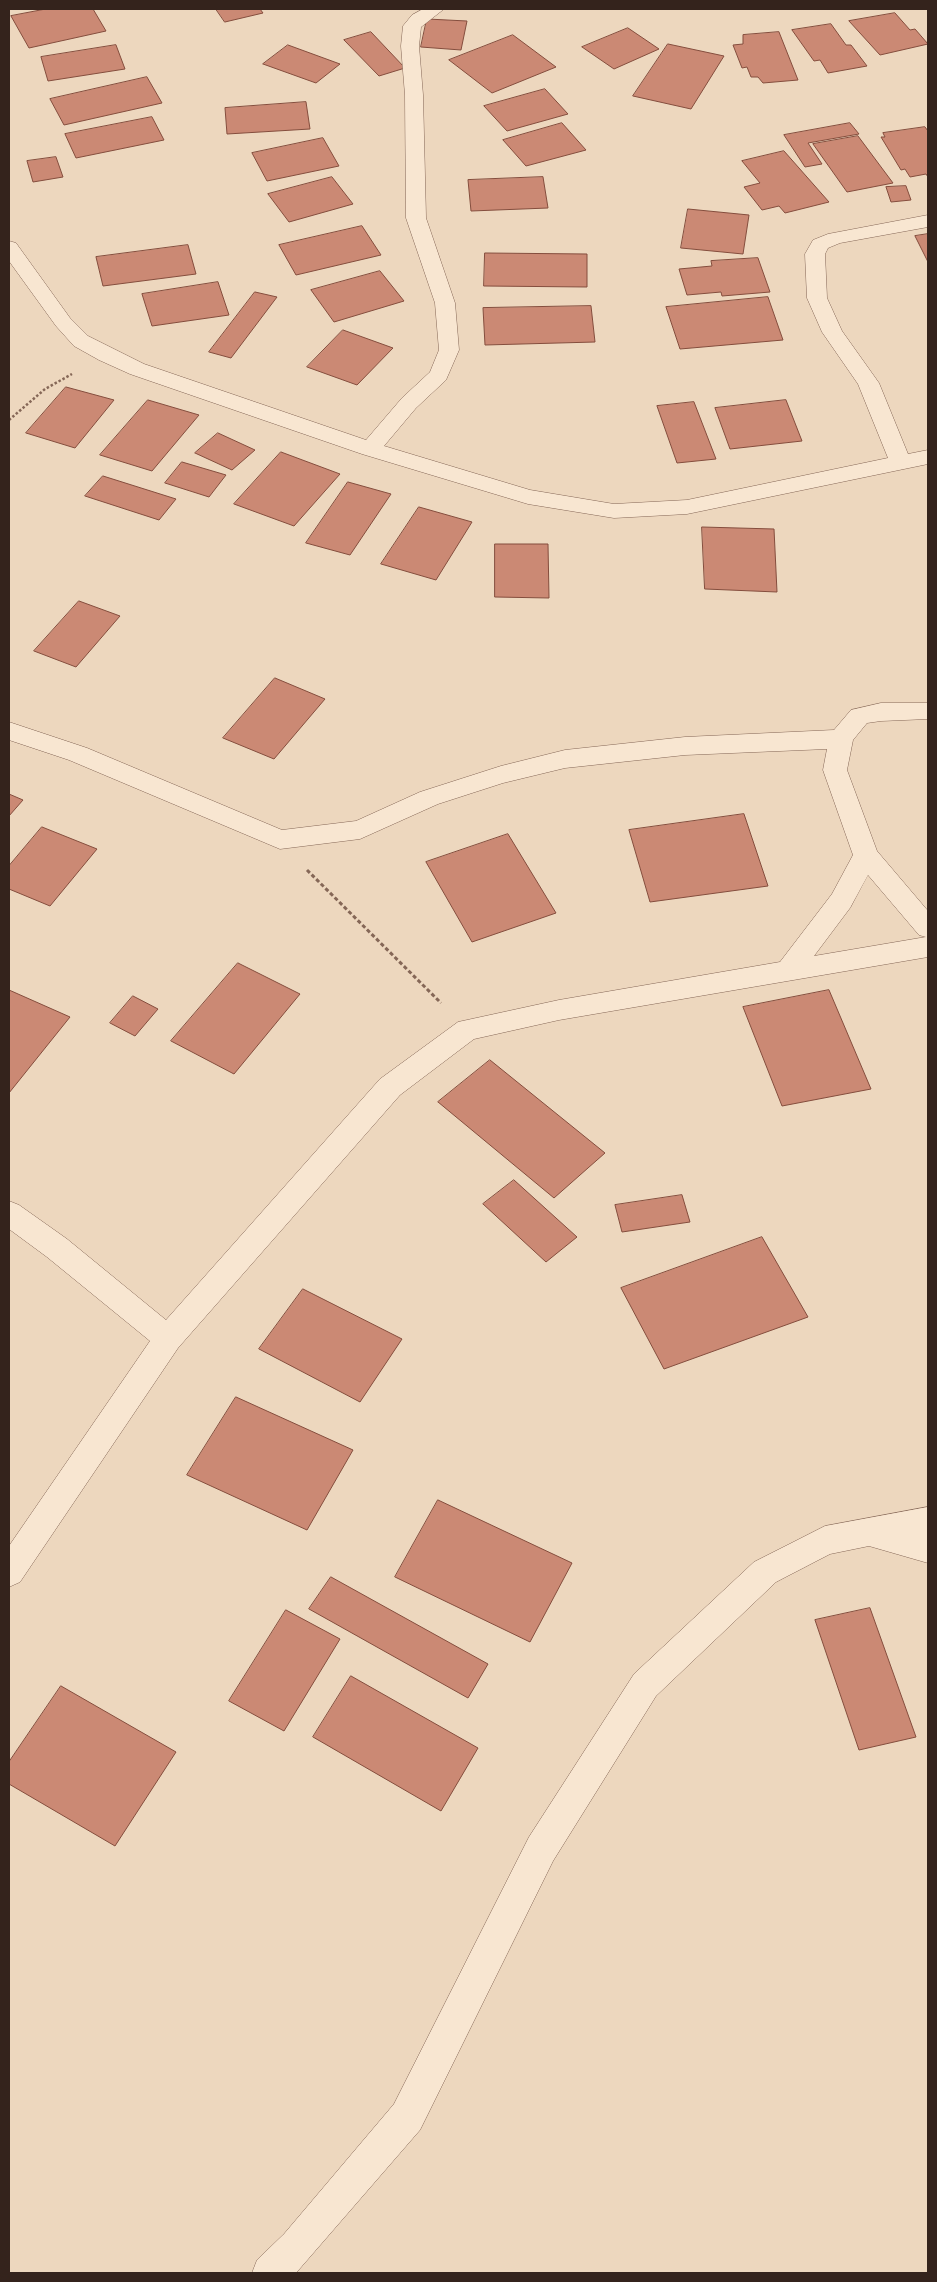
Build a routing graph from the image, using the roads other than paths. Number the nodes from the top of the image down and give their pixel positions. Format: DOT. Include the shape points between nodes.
graph roads {
  1 [pos="434,9"];
  2 [pos="928,221"];
  3 [pos="9,247"];
  4 [pos="370,449"];
  5 [pos="919,463"];
  6 [pos="928,711"];
  7 [pos="9,731"];
  8 [pos="841,738"];
  9 [pos="866,855"];
  10 [pos="928,928"];
  11 [pos="928,946"];
  12 [pos="788,970"];
  13 [pos="9,1214"];
  14 [pos="168,1339"];
  15 [pos="928,1521"];
  16 [pos="869,1532"];
  17 [pos="928,1549"];
  18 [pos="9,1572"];
  19 [pos="270,2273"];
  1 -- 4 [label="street" via="412,26 410,46 416,218 445,303 449,350 439,375 409,403"];
  2 -- 5 [label="street" via="835,238 820,244 815,254 817,298 832,332"];
  3 -- 4 [label="street" via="62,322 81,341 106,356"];
  4 -- 5 [label="street" via="528,497 614,511 686,507"];
  6 -- 8 [label="street" via="859,716"];
  7 -- 8 [label="street" via="78,754 280,840 360,830 429,798 565,759 685,746"];
  8 -- 9 [label="street" via="835,770"];
  9 -- 10 [label="street"];
  9 -- 12 [label="street" via="841,901"];
  11 -- 12 [label="street"];
  12 -- 14 [label="street" via="559,1010 467,1030 390,1087"];
  13 -- 14 [label="street" via="57,1248"];
  14 -- 18 [label="street"];
  15 -- 16 [label="street"];
  16 -- 17 [label="street"];
  16 -- 19 [label="street" via="826,1540 765,1572 644,1685 541,1849 407,2116 297,2247"];
}
